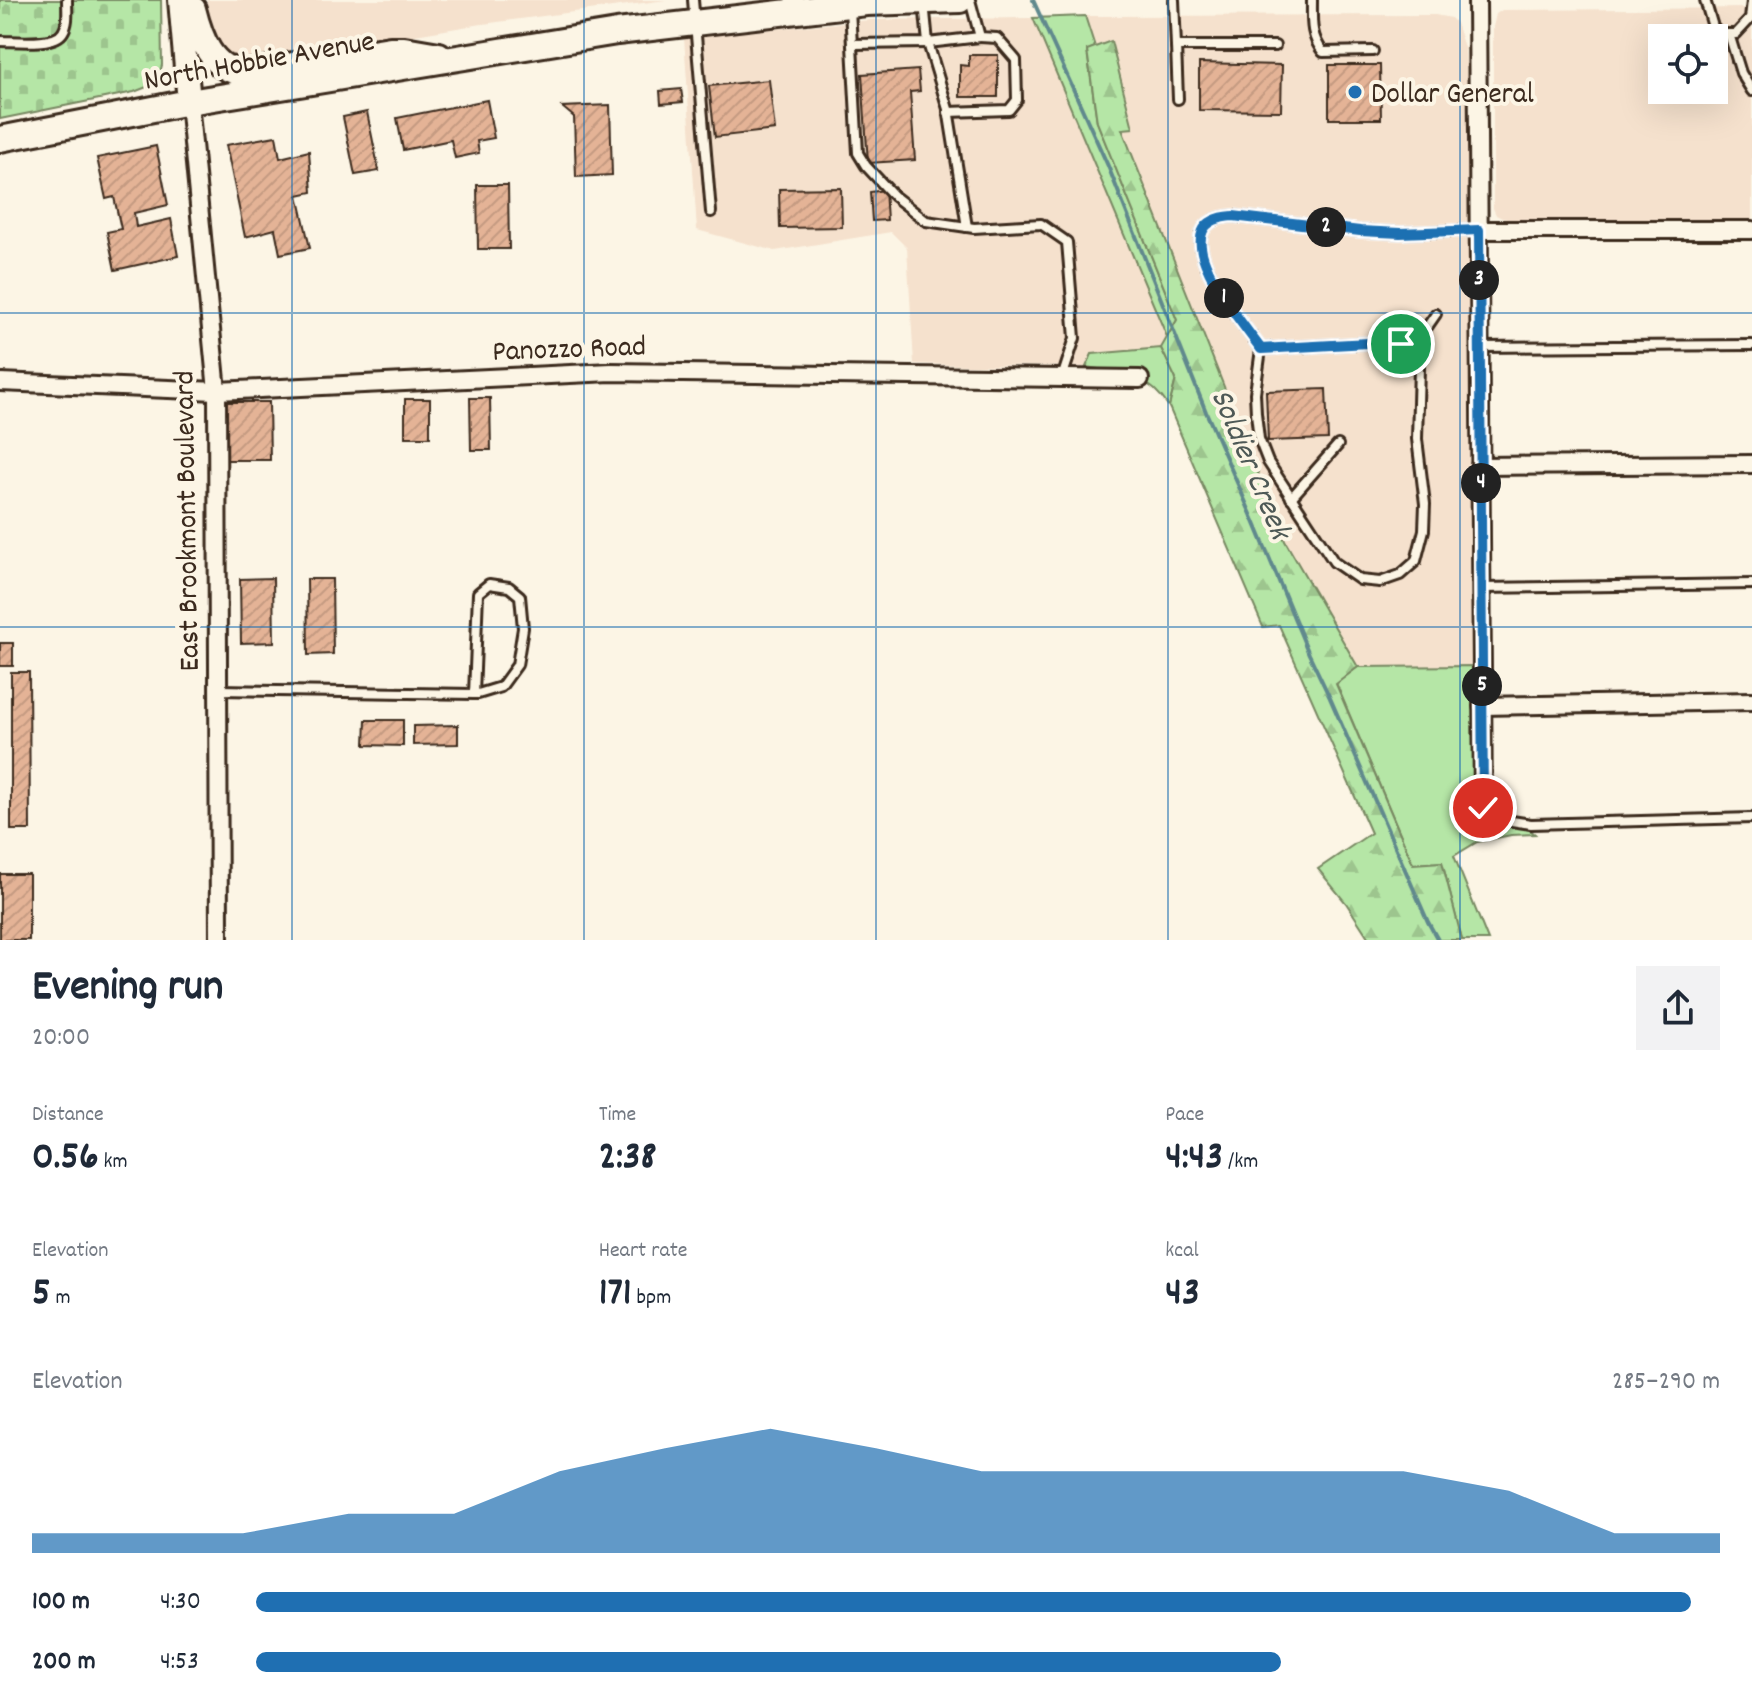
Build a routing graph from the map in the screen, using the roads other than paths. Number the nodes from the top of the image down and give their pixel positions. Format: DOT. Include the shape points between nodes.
graph roads {
  1 [pos="67,0"];
  2 [pos="951,0"];
  3 [pos="960,0"];
  4 [pos="970,0"];
  5 [pos="1174,0"];
  6 [pos="1312,0"];
  7 [pos="1477,0"];
  8 [pos="1705,0"];
  9 [pos="924,1"];
  10 [pos="1752,1"];
  11 [pos="189,3"];
  12 [pos="849,5"];
  13 [pos="694,11"];
  14 [pos="1729,34"];
  15 [pos="980,37"];
  16 [pos="0,41"];
  17 [pos="928,43"];
  18 [pos="852,44"];
  19 [pos="1176,46"];
  20 [pos="1275,46"];
  21 [pos="1373,51"];
  22 [pos="457,58"];
  23 [pos="1752,91"];
  24 [pos="1178,99"];
  25 [pos="189,102"];
  26 [pos="948,112"];
  27 [pos="0,139"];
  28 [pos="711,212"];
  29 [pos="967,227"];
  30 [pos="1479,230"];
  31 [pos="1752,230"];
  32 [pos="1436,314"];
  33 [pos="1752,345"];
  34 [pos="1480,347"];
  35 [pos="1261,349"];
  36 [pos="1409,353"];
  37 [pos="1062,378"];
  38 [pos="1140,379"];
  39 [pos="0,382"];
  40 [pos="217,391"];
  41 [pos="1338,445"];
  42 [pos="1752,464"];
  43 [pos="1480,466"];
  44 [pos="1291,498"];
  45 [pos="1752,584"];
  46 [pos="1481,588"];
  47 [pos="218,690"];
  48 [pos="474,694"];
  49 [pos="1752,701"];
  50 [pos="1482,706"];
  51 [pos="1483,808"];
  52 [pos="1752,818"];
  53 [pos="219,940"];
  1 -- 16 [label="lane" via="65,31 58,38"];
  2 -- 3 [label="main road, North Hobbie Avenue"];
  2 -- 9 [label="main road, North Hobbie Avenue"];
  4 -- 15 [label="lane"];
  5 -- 19 [label="lane"];
  6 -- 21 [label="lane" via="1312,33 1323,52"];
  7 -- 30 [label="street"];
  8 -- 14 [label="lane" via="1713,27 1719,34"];
  9 -- 12 [label="main road, North Hobbie Avenue"];
  9 -- 17 [label="lane"];
  10 -- 14 [label="lane" via="1750,19 1736,34"];
  11 -- 22 [label="main road" via="202,42 233,72 390,49"];
  11 -- 25 [label="main road, East Brookmont Boulevard"];
  12 -- 13 [label="main road, North Hobbie Avenue"];
  12 -- 18 [label="lane"];
  13 -- 22 [label="main road, North Hobbie Avenue" via="617,32"];
  13 -- 28 [label="lane"];
  14 -- 23 [label="lane"];
  15 -- 17 [label="lane"];
  15 -- 26 [label="lane" via="997,38 1016,60 1017,100 1009,110"];
  17 -- 18 [label="lane"];
  17 -- 26 [label="lane"];
  18 -- 29 [label="lane" via="858,153 866,166 926,221"];
  19 -- 20 [label="lane"];
  19 -- 24 [label="lane"];
  22 -- 25 [label="main road, North Hobbie Avenue"];
  25 -- 27 [label="main road, North Hobbie Avenue"];
  25 -- 40 [label="street, East Brookmont Boulevard"];
  26 -- 29 [label="lane"];
  29 -- 37 [label="lane" via="1041,224 1067,242 1075,338"];
  30 -- 31 [label="street"];
  30 -- 34 [label="street"];
  30 -- 35 [label="lane" via="1400,233 1233,216 1208,223 1201,249 1211,279"];
  32 -- 36 [label="lane"];
  33 -- 34 [label="lane"];
  34 -- 43 [label="street"];
  35 -- 36 [label="lane" via="1386,342 1401,344"];
  35 -- 44 [label="lane" via="1255,393 1259,439"];
  36 -- 44 [label="lane" via="1419,367 1417,439 1425,504 1416,561 1400,575 1380,582 1360,580 1334,562"];
  37 -- 38 [label="street, Panozzo Road"];
  37 -- 40 [label="street, Panozzo Road" via="611,372"];
  39 -- 40 [label="street, Panozzo Road"];
  40 -- 47 [label="street, East Brookmont Boulevard"];
  41 -- 44 [label="lane"];
  42 -- 43 [label="street"];
  43 -- 46 [label="street"];
  45 -- 46 [label="lane"];
  46 -- 50 [label="street"];
  47 -- 48 [label="lane"];
  47 -- 53 [label="street, East Brookmont Boulevard"];
  48 -- 48 [label="lane" via="501,687 517,665 523,628 520,596 509,587 489,584 478,593"];
  49 -- 50 [label="street"];
  50 -- 51 [label="street"];
  51 -- 52 [label="lane" via="1486,817 1531,824"];
}
